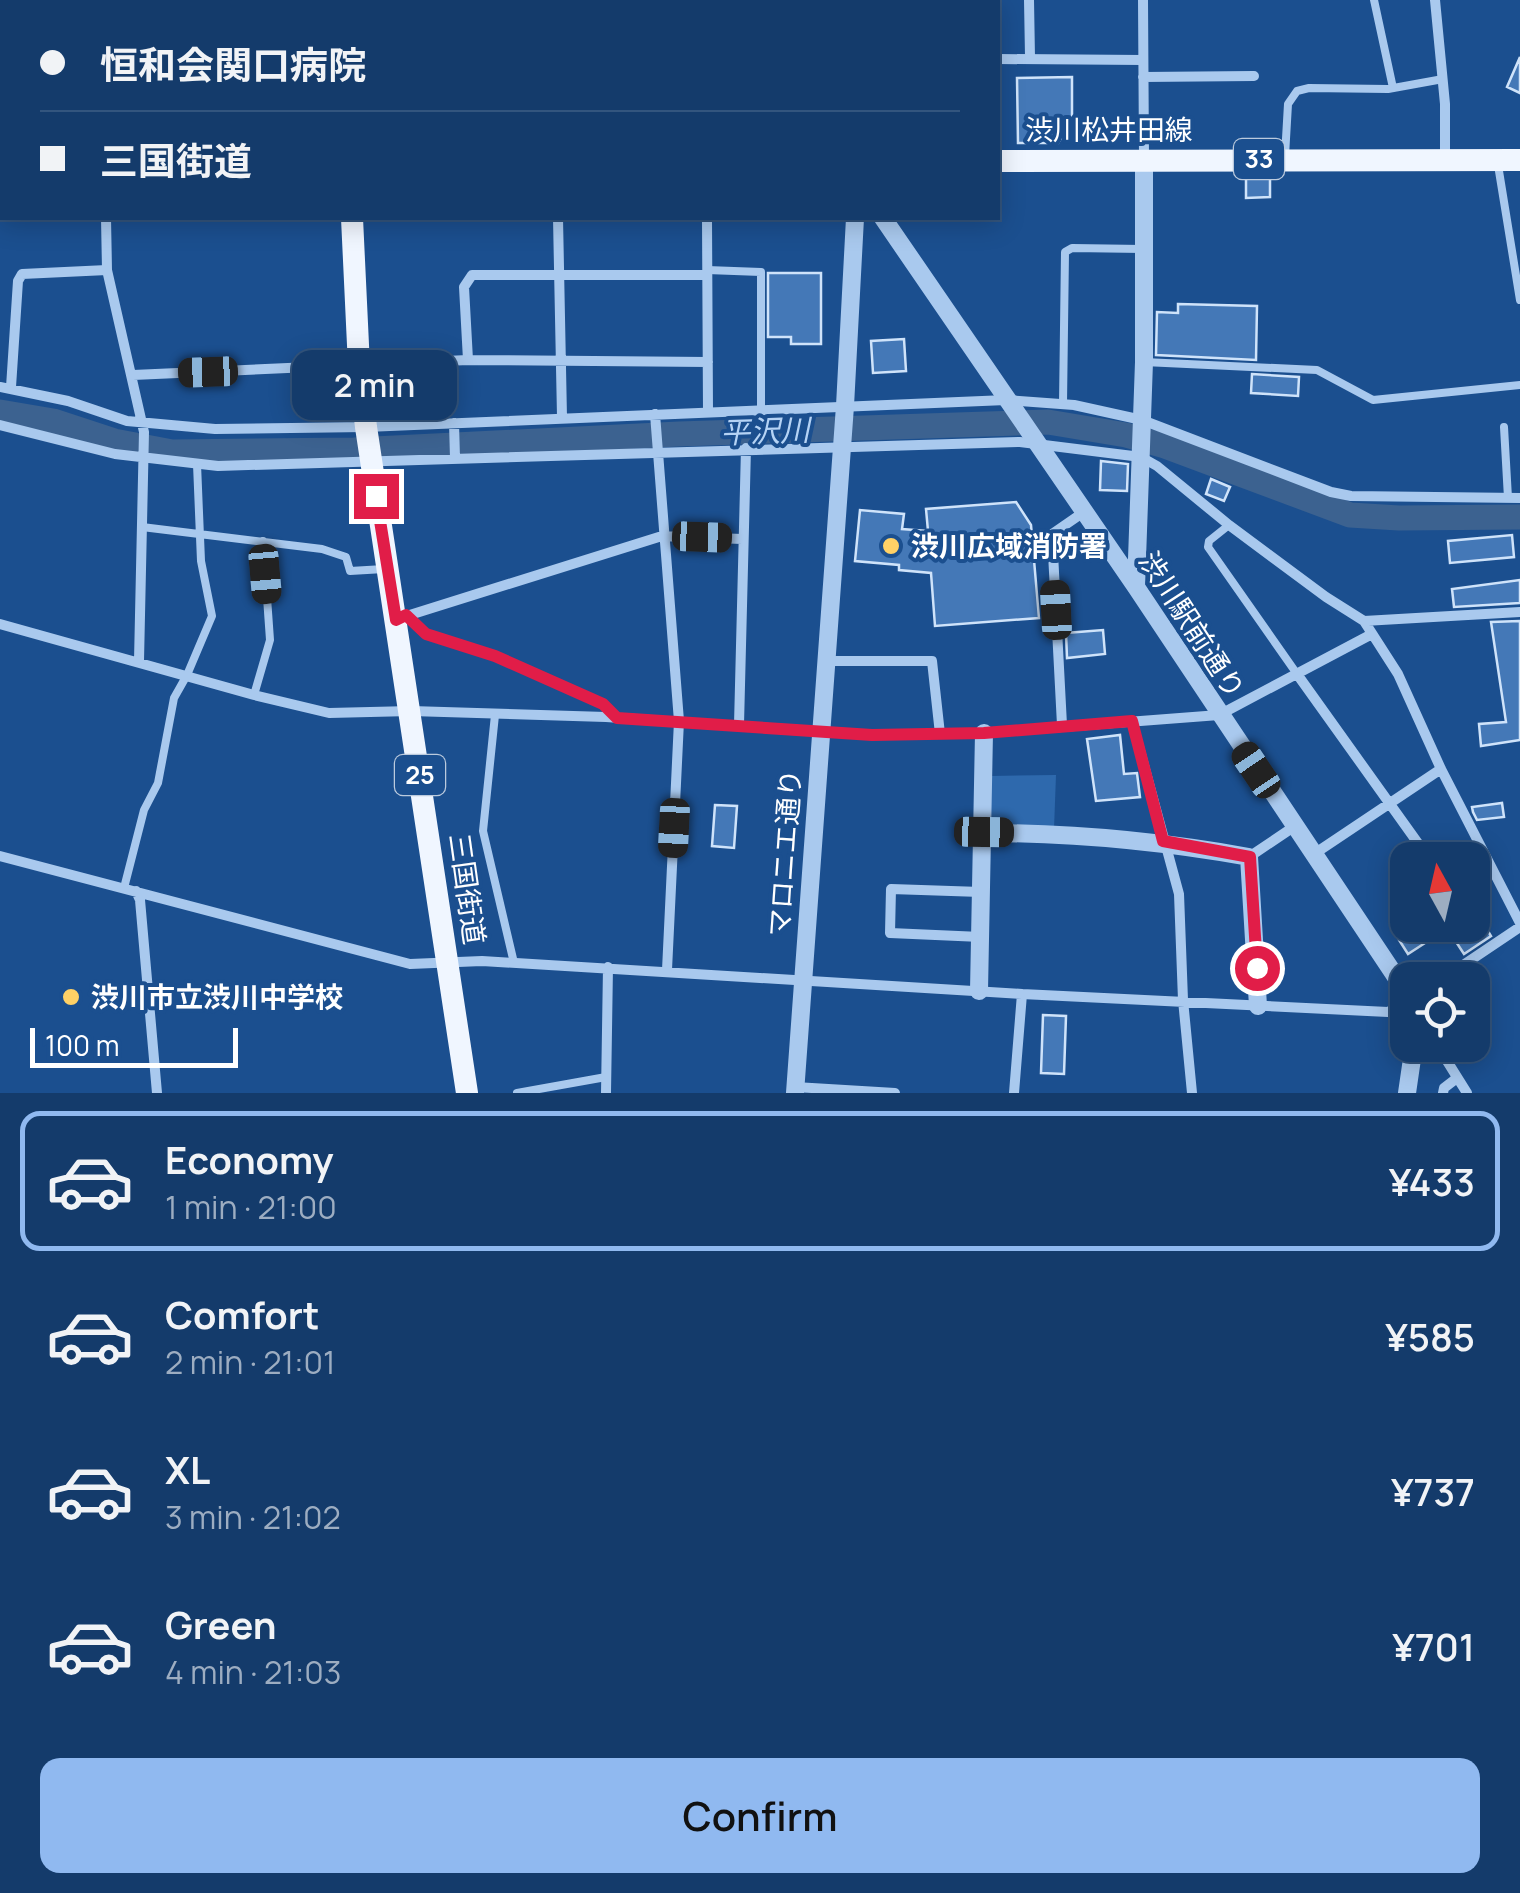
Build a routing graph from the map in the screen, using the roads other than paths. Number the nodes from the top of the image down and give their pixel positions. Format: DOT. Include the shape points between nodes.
graph roads {
  1 [pos="1029,0"];
  2 [pos="1143,0"];
  3 [pos="1374,0"];
  4 [pos="1435,0"];
  5 [pos="1030,57"];
  6 [pos="1000,59"];
  7 [pos="1143,60"];
  8 [pos="1254,76"];
  9 [pos="1143,77"];
  10 [pos="1443,80"];
  11 [pos="1393,88"];
  12 [pos="1144,158"];
  13 [pos="1000,160"];
  14 [pos="1285,160"];
  15 [pos="1445,160"];
  16 [pos="1508,160"];
  17 [pos="106,220"];
  18 [pos="352,220"];
  19 [pos="558,220"];
  20 [pos="707,220"];
  21 [pos="855,220"];
  22 [pos="884,220"];
  23 [pos="1146,250"];
  24 [pos="107,270"];
  25 [pos="707,273"];
  26 [pos="560,274"];
  27 [pos="1520,300"];
  28 [pos="468,360"];
  29 [pos="562,360"];
  30 [pos="708,362"];
  31 [pos="1144,362"];
  32 [pos="359,366"];
  33 [pos="133,375"];
  34 [pos="1520,385"];
  35 [pos="5,387"];
  36 [pos="1009,403"];
  37 [pos="1064,404"];
  38 [pos="762,410"];
  39 [pos="845,410"];
  40 [pos="708,412"];
  41 [pos="562,417"];
  42 [pos="655,419"];
  43 [pos="1142,422"];
  44 [pos="454,423"];
  45 [pos="0,424"];
  46 [pos="1504,426"];
  47 [pos="144,427"];
  48 [pos="1033,439"];
  49 [pos="842,441"];
  50 [pos="368,445"];
  51 [pos="746,448"];
  52 [pos="657,449"];
  53 [pos="1141,455"];
  54 [pos="145,456"];
  55 [pos="455,457"];
  56 [pos="197,464"];
  57 [pos="1514,498"];
  58 [pos="1084,512"];
  59 [pos="1229,525"];
  60 [pos="142,527"];
  61 [pos="201,534"];
  62 [pos="662,536"];
  63 [pos="742,538"];
  64 [pos="263,541"];
  65 [pos="388,569"];
  66 [pos="1136,588"];
  67 [pos="1520,612"];
  68 [pos="401,617"];
  69 [pos="1364,621"];
  70 [pos="0,624"];
  71 [pos="1372,634"];
  72 [pos="139,660"];
  73 [pos="826,661"];
  74 [pos="1297,674"];
  75 [pos="187,675"];
  76 [pos="254,695"];
  77 [pos="410,712"];
  78 [pos="495,715"];
  79 [pos="1218,715"];
  80 [pos="617,718"];
  81 [pos="680,721"];
  82 [pos="1132,721"];
  83 [pos="738,725"];
  84 [pos="1062,725"];
  85 [pos="821,732"];
  86 [pos="984,733"];
  87 [pos="940,734"];
  88 [pos="1441,769"];
  89 [pos="1390,803"];
  90 [pos="1294,826"];
  91 [pos="984,832"];
  92 [pos="1163,841"];
  93 [pos="1417,842"];
  94 [pos="1478,842"];
  95 [pos="1314,854"];
  96 [pos="0,856"];
  97 [pos="1250,857"];
  98 [pos="1490,865"];
  99 [pos="124,888"];
  100 [pos="136,891"];
  101 [pos="982,892"];
  102 [pos="1520,925"];
  103 [pos="981,937"];
  104 [pos="447,960"];
  105 [pos="1467,962"];
  106 [pos="514,963"];
  107 [pos="608,968"];
  108 [pos="668,970"];
  109 [pos="1390,970"];
  110 [pos="803,980"];
  111 [pos="979,990"];
  112 [pos="1022,994"];
  113 [pos="1184,1000"];
  114 [pos="1258,1006"];
  115 [pos="1390,1011"];
  116 [pos="1412,1062"];
  117 [pos="1448,1062"];
  118 [pos="606,1076"];
  119 [pos="1457,1078"];
  120 [pos="795,1090"];
  121 [pos="157,1093"];
  122 [pos="467,1093"];
  123 [pos="517,1093"];
  124 [pos="606,1093"];
  125 [pos="895,1093"];
  126 [pos="1014,1093"];
  127 [pos="1192,1093"];
  128 [pos="1407,1093"];
  129 [pos="1444,1093"];
  130 [pos="1467,1093"];
  1 -- 5 [label="street"];
  2 -- 7 [label="street"];
  3 -- 11 [label="lane"];
  4 -- 10 [label="street"];
  5 -- 6 [label="street"];
  5 -- 7 [label="street"];
  7 -- 9 [label="street"];
  8 -- 9 [label="street"];
  9 -- 12 [label="street"];
  10 -- 11 [label="lane"];
  10 -- 15 [label="street"];
  11 -- 14 [label="lane" via="1297,91 1288,104"];
  12 -- 13 [label="main road, 渋川松井田線 / 33"];
  12 -- 14 [label="main road, 渋川松井田線 / 33"];
  12 -- 23 [label="street"];
  14 -- 15 [label="main road, 渋川松井田線 / 33"];
  15 -- 16 [label="main road, 渋川松井田線 / 33"];
  16 -- 27 [label="lane"];
  17 -- 24 [label="street"];
  18 -- 32 [label="main road, 三国街道 / 25"];
  19 -- 26 [label="street"];
  20 -- 25 [label="street"];
  21 -- 39 [label="street"];
  22 -- 36 [label="street"];
  23 -- 31 [label="street"];
  23 -- 37 [label="lane" via="1066,252"];
  24 -- 33 [label="street"];
  24 -- 35 [label="street" via="22,274"];
  25 -- 26 [label="street"];
  25 -- 30 [label="street"];
  25 -- 38 [label="lane" via="761,272"];
  26 -- 28 [label="street" via="467,279"];
  26 -- 29 [label="street"];
  28 -- 29 [label="street"];
  28 -- 32 [label="street"];
  29 -- 30 [label="street"];
  29 -- 41 [label="street"];
  30 -- 40 [label="street"];
  31 -- 34 [label="lane" via="1318,370 1373,400"];
  31 -- 43 [label="street"];
  32 -- 33 [label="street"];
  32 -- 50 [label="main road, 三国街道 / 25"];
  33 -- 47 [label="street"];
  35 -- 47 [label="street"];
  36 -- 37 [label="street"];
  36 -- 39 [label="street"];
  36 -- 48 [label="street, 渋川駅前通り"];
  37 -- 43 [label="street"];
  38 -- 39 [label="street"];
  38 -- 40 [label="street"];
  39 -- 49 [label="street, マロニエ通り"];
  40 -- 42 [label="street"];
  41 -- 42 [label="street"];
  41 -- 44 [label="street"];
  42 -- 52 [label="street"];
  43 -- 53 [label="street"];
  43 -- 57 [label="street" via="1330,492"];
  44 -- 50 [label="street"];
  44 -- 55 [label="street"];
  45 -- 54 [label="street"];
  46 -- 57 [label="lane"];
  47 -- 50 [label="street"];
  47 -- 54 [label="street"];
  48 -- 49 [label="street"];
  48 -- 53 [label="street"];
  48 -- 58 [label="street, 渋川駅前通り"];
  49 -- 51 [label="street"];
  49 -- 73 [label="street, マロニエ通り"];
  50 -- 55 [label="street"];
  50 -- 56 [label="street"];
  50 -- 65 [label="main road, 三国街道 / 25"];
  51 -- 52 [label="street"];
  51 -- 63 [label="street"];
  52 -- 55 [label="street"];
  52 -- 62 [label="street"];
  53 -- 59 [label="street"];
  53 -- 66 [label="street"];
  54 -- 56 [label="street"];
  54 -- 60 [label="street"];
  56 -- 61 [label="lane"];
  58 -- 66 [label="street, 渋川駅前通り"];
  58 -- 84 [label="street" via="1052,534"];
  59 -- 69 [label="street"];
  59 -- 74 [label="lane" via="1208,548"];
  60 -- 61 [label="lane"];
  60 -- 72 [label="street"];
  61 -- 64 [label="lane"];
  61 -- 75 [label="lane" via="212,616"];
  62 -- 63 [label="street"];
  62 -- 68 [label="street"];
  62 -- 81 [label="street"];
  63 -- 83 [label="street"];
  64 -- 65 [label="lane" via="346,556 350,571"];
  64 -- 76 [label="lane" via="270,640"];
  65 -- 68 [label="main road, 三国街道 / 25"];
  66 -- 79 [label="street, 渋川駅前通り"];
  67 -- 69 [label="street"];
  68 -- 77 [label="main road, 三国街道 / 25"];
  68 -- 80 [label="lane" via="426,634 603,704"];
  69 -- 71 [label="street"];
  70 -- 72 [label="street"];
  71 -- 74 [label="street"];
  71 -- 88 [label="street"];
  72 -- 75 [label="street"];
  73 -- 85 [label="street, マロニエ通り"];
  73 -- 87 [label="street" via="932,661"];
  74 -- 79 [label="street"];
  74 -- 89 [label="street"];
  75 -- 76 [label="street"];
  75 -- 99 [label="lane" via="174,698 158,783 144,810"];
  76 -- 77 [label="street" via="329,713"];
  77 -- 78 [label="street"];
  77 -- 104 [label="main road, 三国街道 / 25"];
  78 -- 80 [label="street"];
  78 -- 106 [label="lane" via="483,831"];
  79 -- 82 [label="street"];
  79 -- 90 [label="street, 渋川駅前通り"];
  80 -- 81 [label="street"];
  81 -- 83 [label="street"];
  81 -- 108 [label="street"];
  82 -- 84 [label="street"];
  82 -- 92 [label="street"];
  83 -- 85 [label="street"];
  84 -- 86 [label="street"];
  85 -- 87 [label="street"];
  85 -- 110 [label="street, マロニエ通り"];
  86 -- 87 [label="street"];
  86 -- 91 [label="street"];
  88 -- 89 [label="street"];
  88 -- 94 [label="street"];
  89 -- 93 [label="street"];
  89 -- 95 [label="street"];
  90 -- 95 [label="street, 渋川駅前通り"];
  90 -- 97 [label="street"];
  91 -- 92 [label="street"];
  91 -- 101 [label="street"];
  92 -- 97 [label="street"];
  92 -- 113 [label="street" via="1179,894"];
  95 -- 109 [label="street, 渋川駅前通り"];
  96 -- 99 [label="street"];
  97 -- 114 [label="street"];
  98 -- 102 [label="street"];
  99 -- 100 [label="street"];
  100 -- 104 [label="street" via="410,964"];
  100 -- 121 [label="street"];
  101 -- 103 [label="street"];
  101 -- 103 [label="street" via="890,888 890,933"];
  102 -- 105 [label="street"];
  103 -- 111 [label="street"];
  104 -- 106 [label="street"];
  104 -- 122 [label="main road, 三国街道 / 25"];
  106 -- 107 [label="street"];
  107 -- 108 [label="street"];
  107 -- 118 [label="street"];
  108 -- 110 [label="street"];
  110 -- 111 [label="street"];
  110 -- 120 [label="street, マロニエ通り"];
  111 -- 112 [label="street"];
  112 -- 113 [label="street"];
  112 -- 126 [label="street"];
  113 -- 114 [label="street"];
  113 -- 127 [label="street"];
  114 -- 115 [label="street"];
  116 -- 128 [label="street"];
  117 -- 119 [label="street"];
  118 -- 123 [label="lane"];
  118 -- 124 [label="street"];
  119 -- 129 [label="street"];
  119 -- 130 [label="street"];
  120 -- 125 [label="street"];
}
